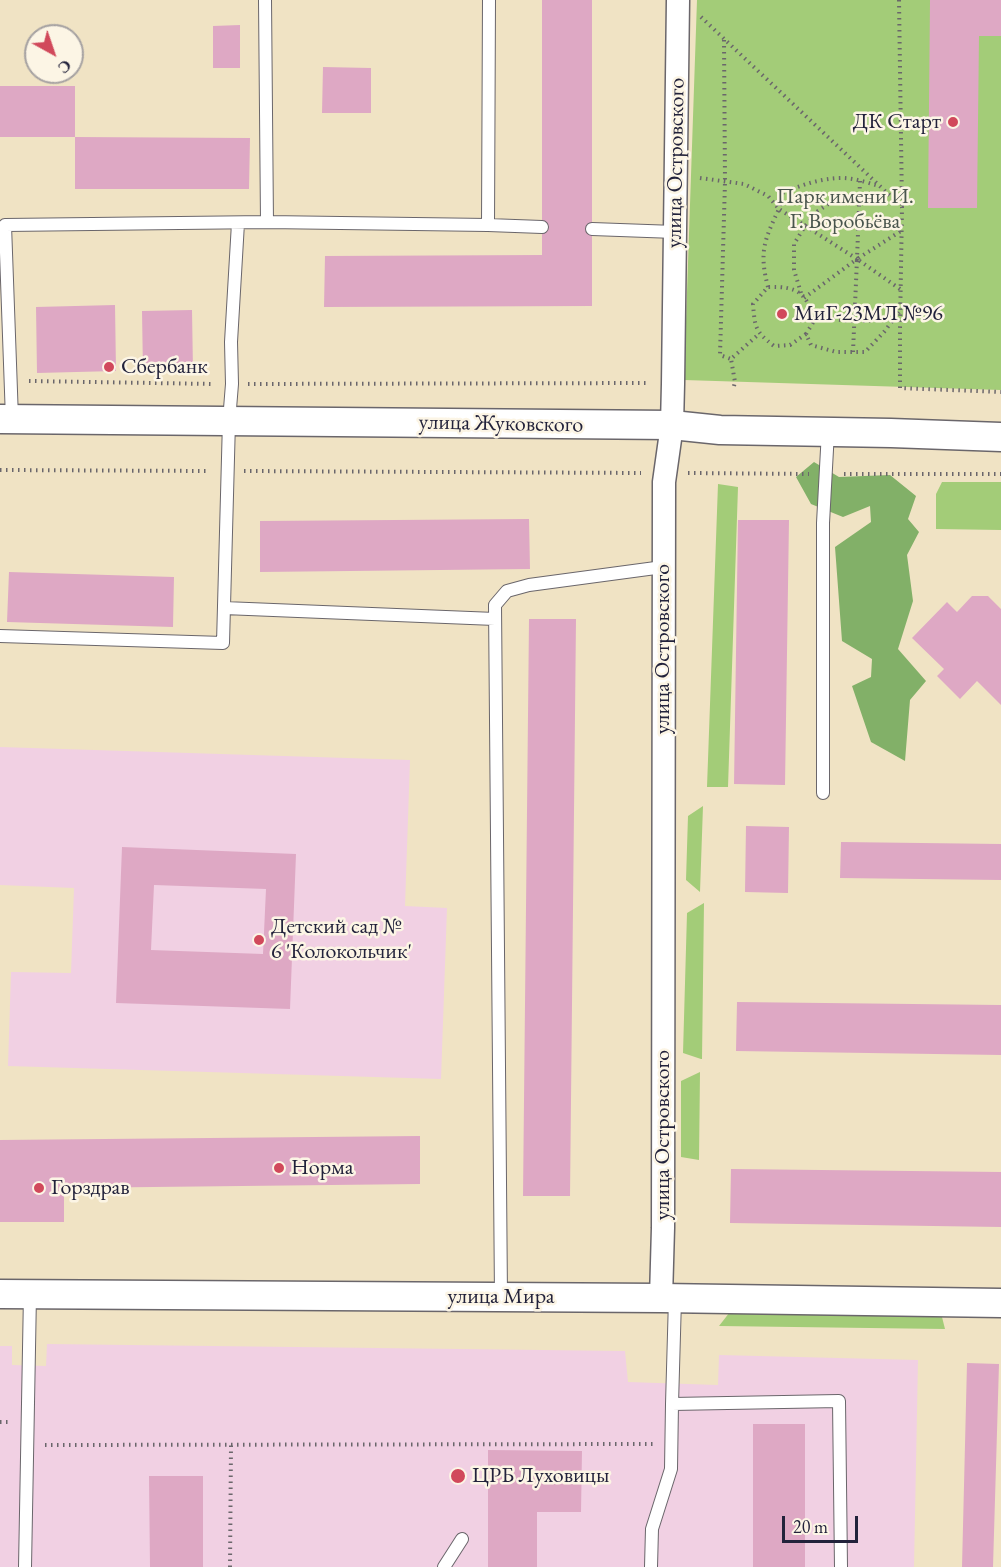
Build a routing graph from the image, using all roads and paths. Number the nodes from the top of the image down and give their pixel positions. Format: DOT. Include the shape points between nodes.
graph roads {
  1 [pos="266,0"];
  2 [pos="489,0"];
  3 [pos="899,0"];
  4 [pos="687,6"];
  5 [pos="724,39"];
  6 [pos="691,176"];
  7 [pos="860,181"];
  8 [pos="725,182"];
  9 [pos="880,187"];
  10 [pos="860,199"];
  11 [pos="902,207"];
  12 [pos="779,209"];
  13 [pos="238,222"];
  14 [pos="267,222"];
  15 [pos="488,225"];
  16 [pos="805,226"];
  17 [pos="542,227"];
  18 [pos="592,229"];
  19 [pos="901,231"];
  20 [pos="675,232"];
  21 [pos="857,259"];
  22 [pos="768,287"];
  23 [pos="900,289"];
  24 [pos="801,293"];
  25 [pos="804,298"];
  26 [pos="811,310"];
  27 [pos="900,310"];
  28 [pos="894,318"];
  29 [pos="853,321"];
  30 [pos="759,334"];
  31 [pos="806,334"];
  32 [pos="853,352"];
  33 [pos="731,359"];
  34 [pos="11,381"];
  35 [pos="650,383"];
  36 [pos="231,384"];
  37 [pos="734,387"];
  38 [pos="1001,392"];
  39 [pos="6,419"];
  40 [pos="229,421"];
  41 [pos="672,425"];
  42 [pos="828,431"];
  43 [pos="1001,437"];
  44 [pos="0,470"];
  45 [pos="228,471"];
  46 [pos="665,473"];
  47 [pos="826,474"];
  48 [pos="1001,474"];
  49 [pos="663,567"];
  50 [pos="224,608"];
  51 [pos="495,619"];
  52 [pos="0,636"];
  53 [pos="823,793"];
  54 [pos="0,1294"];
  55 [pos="30,1294"];
  56 [pos="501,1297"];
  57 [pos="668,1298"];
  58 [pos="1001,1303"];
  59 [pos="672,1404"];
  60 [pos="671,1444"];
  61 [pos="27,1445"];
  62 [pos="231,1445"];
  63 [pos="462,1539"];
  64 [pos="25,1567"];
  65 [pos="230,1567"];
  66 [pos="444,1567"];
  67 [pos="651,1567"];
  68 [pos="841,1567"];
  1 -- 14 [label="lane"];
  2 -- 15 [label="lane"];
  3 -- 11 [label="path"];
  4 -- 5 [label="path"];
  4 -- 20 [label="street, улица Островского"];
  5 -- 8 [label="path"];
  5 -- 9 [label="path"];
  6 -- 8 [label="path"];
  7 -- 9 [label="path"];
  7 -- 10 [label="path"];
  7 -- 12 [label="path" via="817,180 783,192"];
  8 -- 12 [label="path" via="744,184 768,196"];
  8 -- 33 [label="path" via="720,354"];
  9 -- 11 [label="path"];
  10 -- 16 [label="path" via="834,200"];
  10 -- 21 [label="path"];
  11 -- 19 [label="path"];
  12 -- 16 [label="path"];
  12 -- 22 [label="path" via="763,246"];
  13 -- 14 [label="lane"];
  13 -- 34 [label="lane" via="5,225"];
  13 -- 36 [label="lane"];
  14 -- 15 [label="lane"];
  15 -- 17 [label="lane"];
  16 -- 21 [label="path"];
  16 -- 24 [label="path" via="794,244 794,270"];
  18 -- 20 [label="lane"];
  19 -- 21 [label="path"];
  19 -- 23 [label="path"];
  20 -- 41 [label="street, улица Островского"];
  21 -- 23 [label="path"];
  21 -- 25 [label="path"];
  21 -- 29 [label="path"];
  22 -- 24 [label="path" via="783,286"];
  22 -- 30 [label="path" via="753,304"];
  23 -- 27 [label="path"];
  24 -- 25 [label="path"];
  25 -- 26 [label="path"];
  26 -- 29 [label="path" via="828,318"];
  26 -- 31 [label="path" via="814,321"];
  27 -- 28 [label="path"];
  27 -- 38 [label="path" via="900,388"];
  28 -- 29 [label="path"];
  28 -- 32 [label="path" via="865,352"];
  29 -- 32 [label="path"];
  30 -- 31 [label="path" via="774,346 790,345"];
  30 -- 33 [label="path"];
  31 -- 32 [label="path" via="811,345"];
  33 -- 37 [label="path"];
  34 -- 36 [label="path"];
  34 -- 39 [label="lane"];
  35 -- 36 [label="path"];
  36 -- 40 [label="lane"];
  39 -- 40 [label="street, улица Жуковского"];
  40 -- 41 [label="street, улица Жуковского"];
  40 -- 45 [label="lane"];
  41 -- 42 [label="street, улица Жуковского" via="720,430"];
  41 -- 46 [label="street, улица Островского"];
  42 -- 43 [label="street, улица Жуковского"];
  42 -- 47 [label="lane"];
  44 -- 45 [label="path"];
  45 -- 46 [label="path"];
  45 -- 50 [label="lane"];
  46 -- 47 [label="path"];
  46 -- 49 [label="street, улица Островского"];
  47 -- 48 [label="path"];
  47 -- 53 [label="lane"];
  49 -- 51 [label="lane" via="507,591 495,604"];
  49 -- 57 [label="street, улица Островского" via="663,1228"];
  50 -- 51 [label="lane"];
  50 -- 52 [label="lane" via="224,643"];
  51 -- 56 [label="lane"];
  54 -- 55 [label="street, улица Мира"];
  55 -- 56 [label="street, улица Мира"];
  55 -- 61 [label="lane"];
  56 -- 57 [label="street, улица Мира"];
  57 -- 58 [label="street, улица Мира"];
  57 -- 59 [label="lane"];
  59 -- 60 [label="lane"];
  59 -- 68 [label="lane" via="839,1401"];
  60 -- 62 [label="path"];
  60 -- 67 [label="lane" via="671,1469 652,1529"];
  61 -- 62 [label="path"];
  61 -- 64 [label="lane"];
  62 -- 65 [label="path"];
  63 -- 66 [label="lane"];
}
